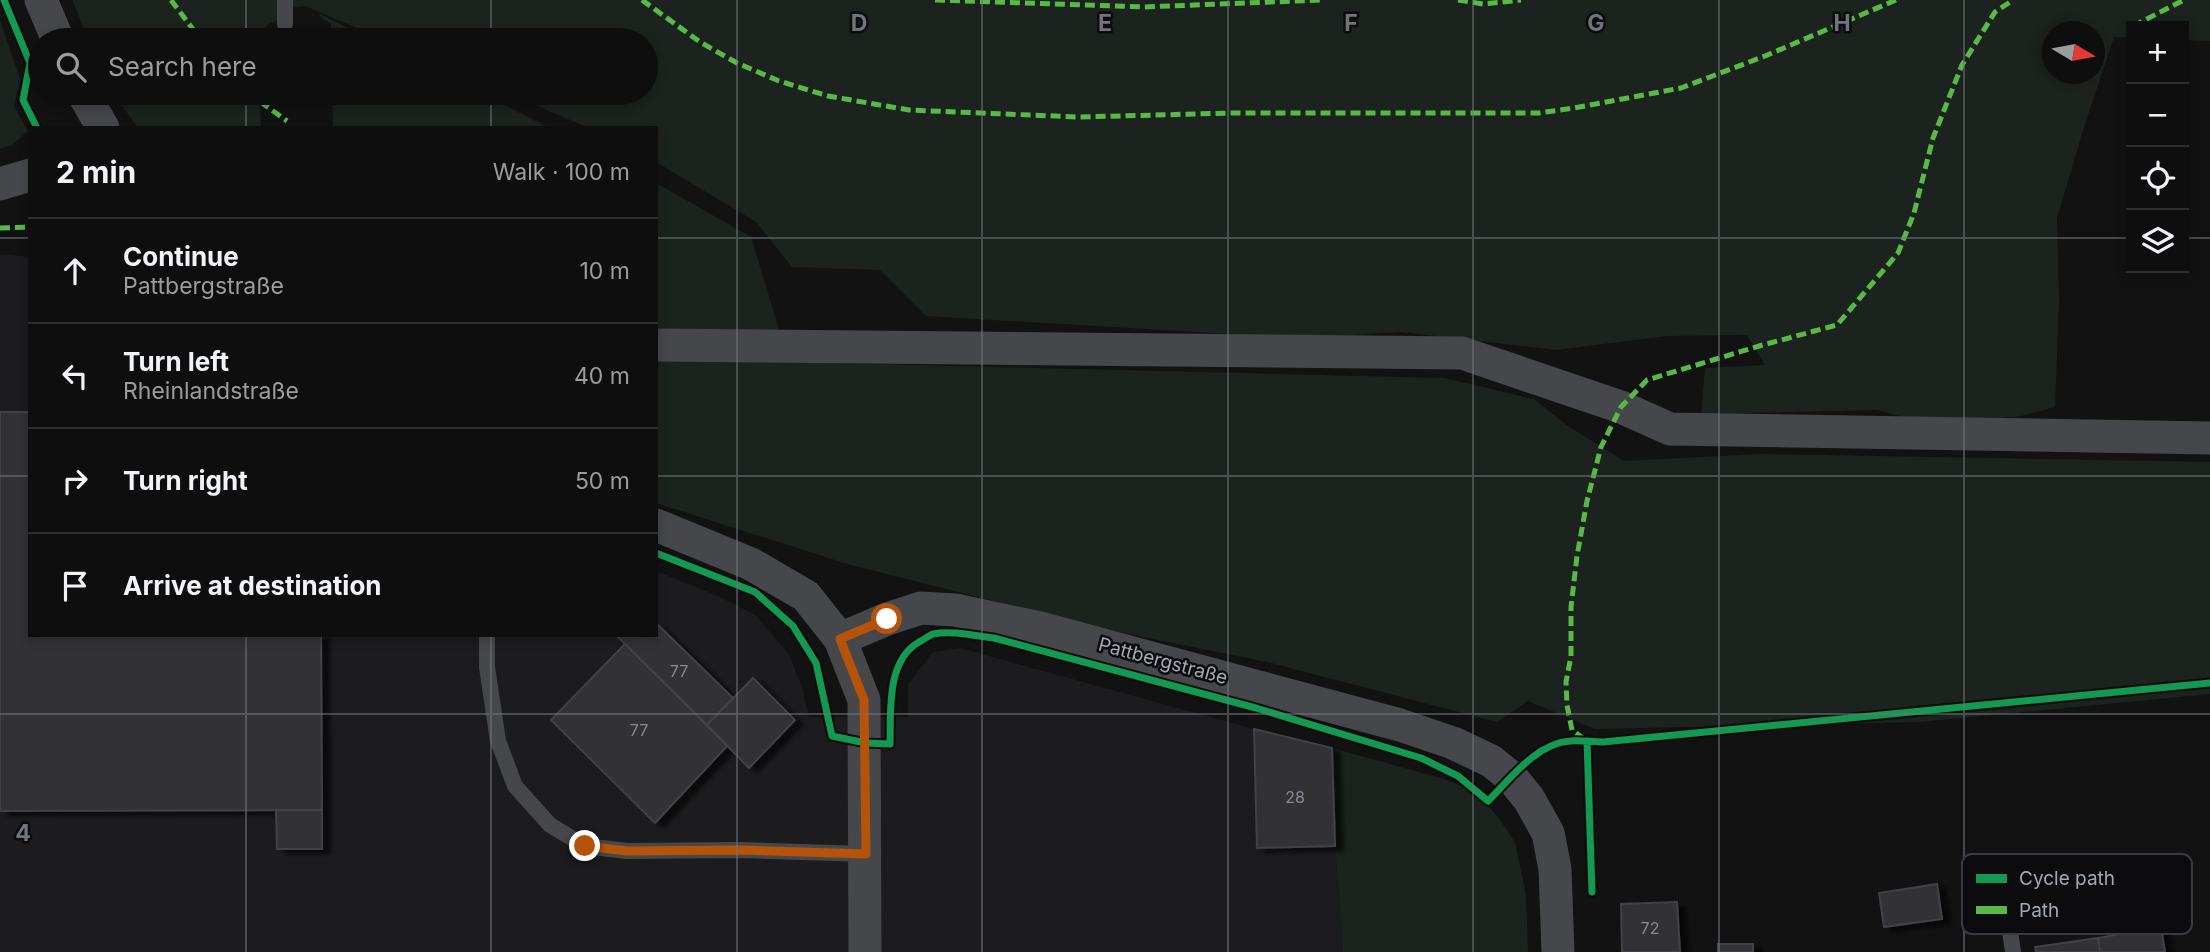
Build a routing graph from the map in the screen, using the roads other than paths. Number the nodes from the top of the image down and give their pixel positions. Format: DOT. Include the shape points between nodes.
graph roads {
  1 [pos="41,0"];
  2 [pos="285,0"];
  3 [pos="285,24"];
  4 [pos="53,28"];
  5 [pos="90,105"];
  6 [pos="101,126"];
  7 [pos="28,176"];
  8 [pos="0,184"];
  9 [pos="658,345"];
  10 [pos="2210,438"];
  11 [pos="658,526"];
  12 [pos="487,637"];
  13 [pos="840,639"];
  14 [pos="866,854"];
  15 [pos="2010,934"];
  16 [pos="865,952"];
  17 [pos="1558,952"];
  18 [pos="2013,952"];
  1 -- 4 [label="street"];
  2 -- 3 [label="lane"];
  5 -- 6 [label="street"];
  7 -- 8 [label="street"];
  9 -- 10 [label="street" via="1462,353 1621,407 1670,429"];
  11 -- 13 [label="street" via="751,564 806,596"];
  12 -- 14 [label="lane" via="498,741 514,786 550,825 585,846 627,851"];
  13 -- 14 [label="street" via="864,700"];
  13 -- 17 [label="street, Pattbergstraße" via="921,608 955,610 1040,628 1400,724 1453,743 1491,761 1512,778 1548,833 1555,869"];
  14 -- 16 [label="street"];
  15 -- 18 [label="lane"];
}
